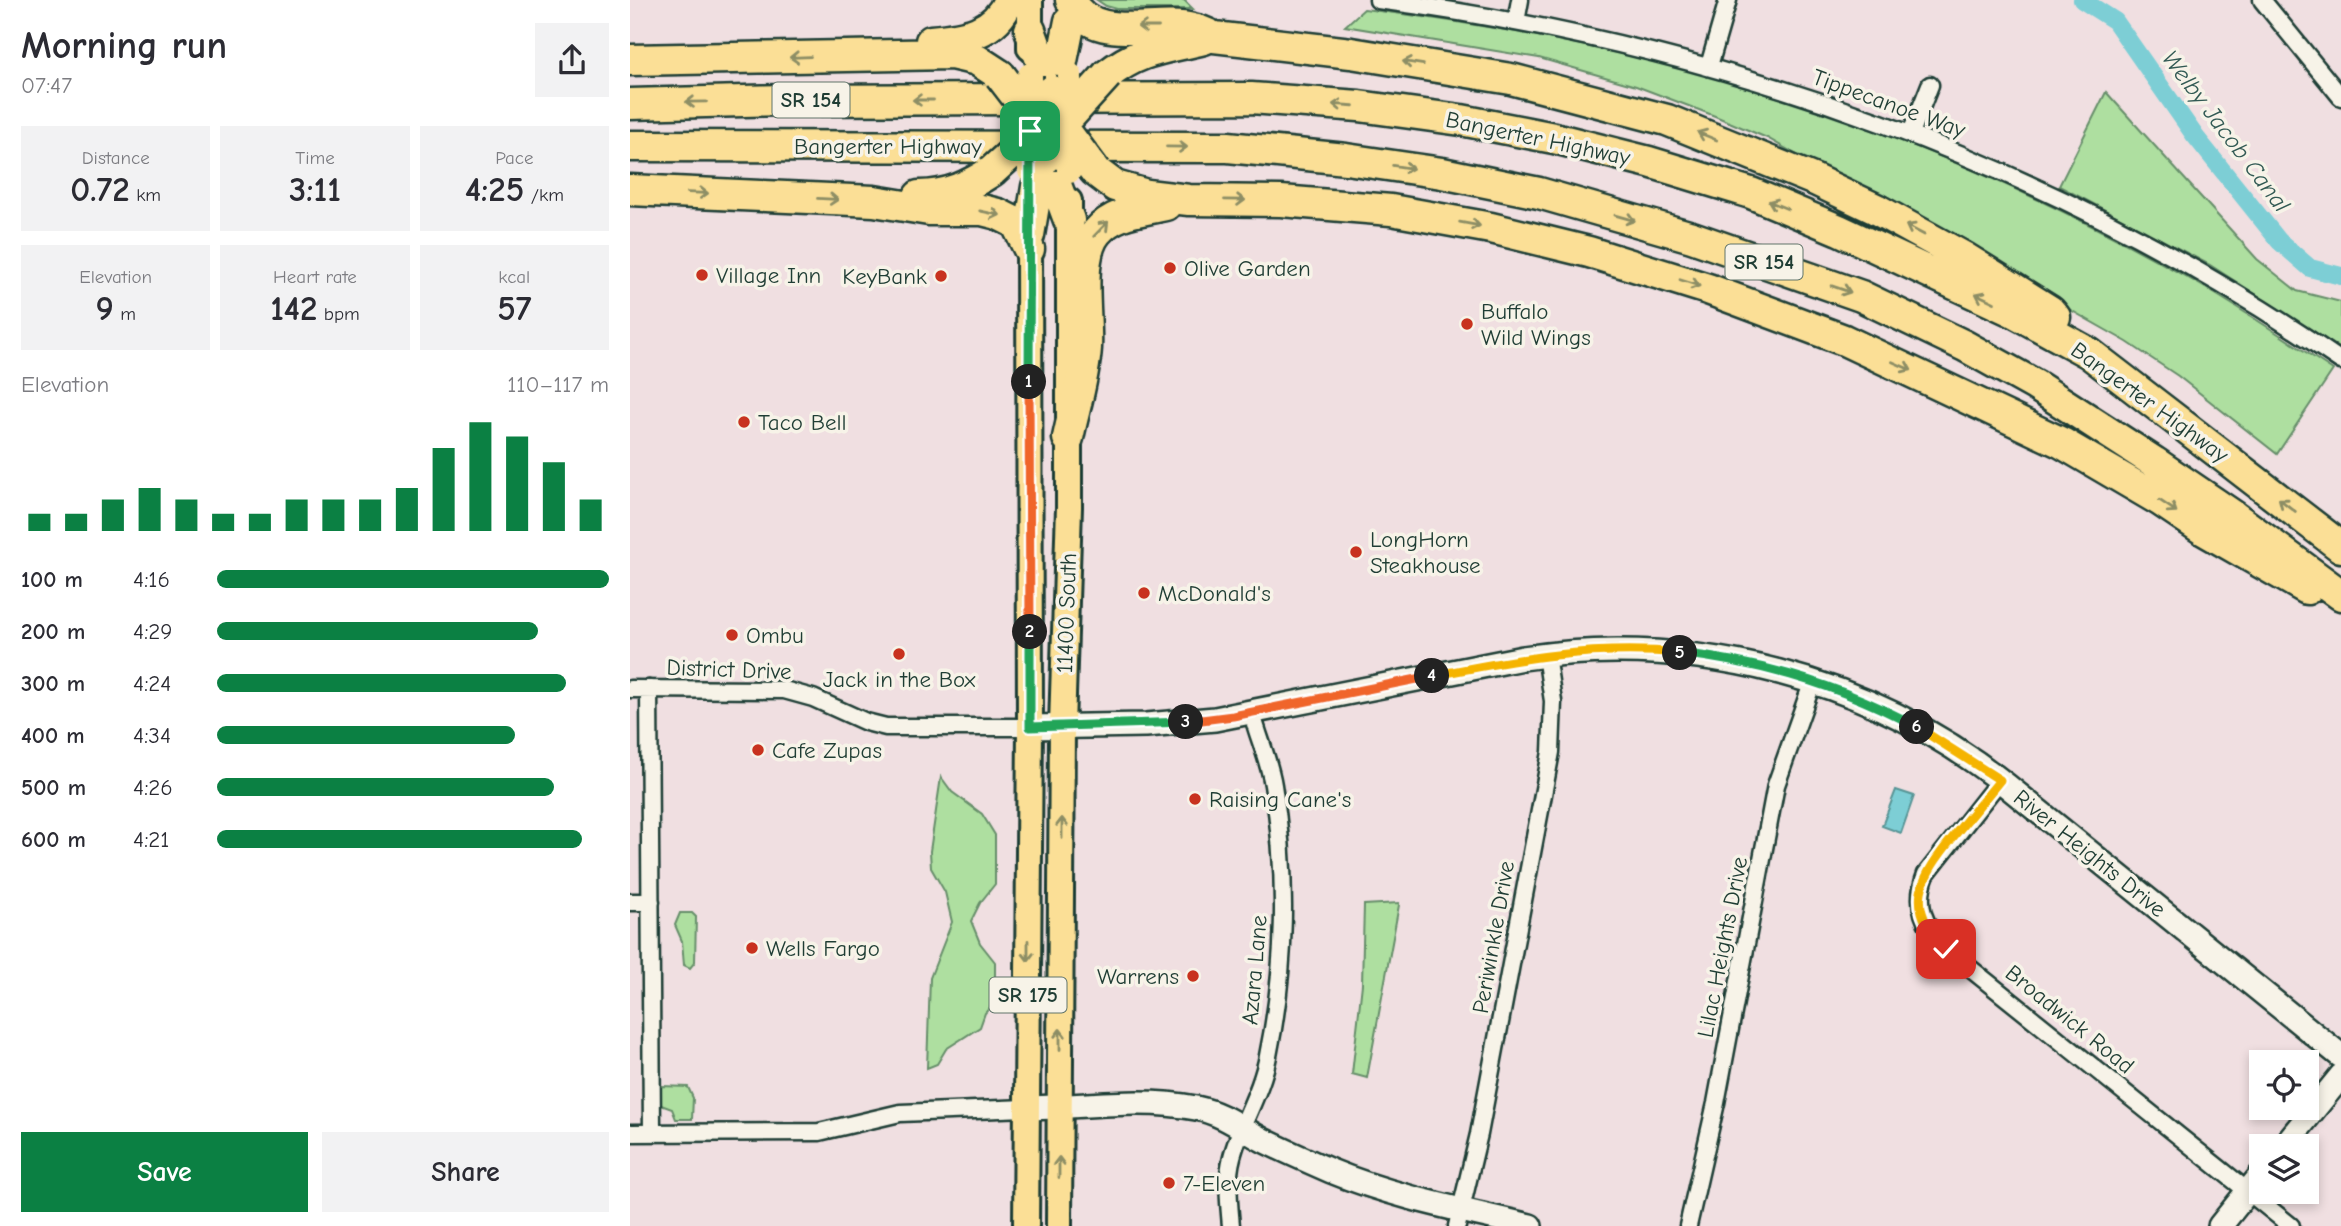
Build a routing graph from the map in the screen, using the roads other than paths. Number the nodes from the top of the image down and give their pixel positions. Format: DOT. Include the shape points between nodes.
graph roads {
  1 [pos="1009,0"];
  2 [pos="1030,0"];
  3 [pos="1378,0"];
  4 [pos="1520,0"];
  5 [pos="1728,0"];
  6 [pos="2262,0"];
  7 [pos="1070,7"];
  8 [pos="1516,22"];
  9 [pos="1030,30"];
  10 [pos="1214,37"];
  11 [pos="869,55"];
  12 [pos="630,60"];
  13 [pos="1709,66"];
  14 [pos="1050,75"];
  15 [pos="1930,85"];
  16 [pos="2341,97"];
  17 [pos="630,104"];
  18 [pos="1031,123"];
  19 [pos="1068,126"];
  20 [pos="1911,133"];
  21 [pos="630,146"];
  22 [pos="1056,169"];
  23 [pos="630,190"];
  24 [pos="1189,200"];
  25 [pos="874,201"];
  26 [pos="1069,220"];
  27 [pos="1029,242"];
  28 [pos="2089,353"];
  29 [pos="2341,361"];
  30 [pos="1068,438"];
  31 [pos="2341,547"];
  32 [pos="2341,595"];
  33 [pos="2341,607"];
  34 [pos="1546,654"];
  35 [pos="1813,681"];
  36 [pos="630,689"];
  37 [pos="649,689"];
  38 [pos="1252,713"];
  39 [pos="1062,726"];
  40 [pos="1030,727"];
  41 [pos="2000,780"];
  42 [pos="630,902"];
  43 [pos="651,902"];
  44 [pos="2341,1056"];
  45 [pos="2341,1076"];
  46 [pos="1027,1108"];
  47 [pos="1060,1108"];
  48 [pos="1242,1128"];
  49 [pos="630,1133"];
  50 [pos="652,1133"];
  51 [pos="2294,1134"];
  52 [pos="2249,1179"];
  53 [pos="2249,1189"];
  54 [pos="2272,1204"];
  55 [pos="1459,1218"];
  56 [pos="1026,1226"];
  57 [pos="1059,1226"];
  58 [pos="1231,1226"];
  59 [pos="1530,1226"];
  60 [pos="1688,1226"];
  61 [pos="2220,1226"];
  62 [pos="2291,1226"];
  1 -- 11 [label="highway" via="1003,14 981,32"];
  2 -- 9 [label="main road"];
  3 -- 8 [label="street, Tippecanoe Way"];
  4 -- 8 [label="street"];
  5 -- 13 [label="street"];
  6 -- 16 [label="street"];
  10 -- 7 [label="highway, one-way" via="1193,29 1102,27"];
  7 -- 14 [label="highway"];
  8 -- 13 [label="street, Tippecanoe Way"];
  9 -- 14 [label="highway"];
  10 -- 19 [label="highway, bridge" via="1148,51 1129,60 1107,75"];
  28 -- 10 [label="highway, one-way" via="2050,311 1921,233 1815,180 1667,120 1511,79"];
  11 -- 12 [label="highway, one-way"];
  11 -- 18 [label="highway, bridge" via="951,54 984,63 1000,75"];
  13 -- 20 [label="street, Tippecanoe Way"];
  14 -- 18 [label="highway, bridge"];
  14 -- 19 [label="highway, bridge"];
  15 -- 20 [label="street"];
  28 -- 17 [label="highway, Bangerter Highway / SR 154, one-way" via="1931,272 1751,193 1554,138 1461,120 1251,98"];
  18 -- 22 [label="highway, bridge"];
  18 -- 25 [label="highway, bridge" via="1007,157 970,185 951,192"];
  19 -- 22 [label="highway, bridge"];
  19 -- 22 [label="highway, bridge"];
  20 -- 29 [label="street, Tippecanoe Way" via="2122,229 2217,282"];
  21 -- 32 [label="highway, Bangerter Highway / SR 154, one-way" via="1228,147 1442,173 1539,193 1692,237 1861,296 1965,346 2154,462"];
  22 -- 24 [label="highway" via="1127,191"];
  22 -- 26 [label="highway"];
  22 -- 27 [label="highway" via="1033,203"];
  23 -- 25 [label="highway, one-way"];
  30 -- 24 [label="highway, one-way" via="1086,350 1087,249 1092,239 1122,214"];
  24 -- 33 [label="highway, one-way" via="1281,201 1391,210 1550,242 1708,289 1844,340 2062,443"];
  25 -- 27 [label="highway, one-way" via="998,214 1016,223"];
  26 -- 30 [label="main road, 11400 South / SR 175"];
  27 -- 40 [label="main road, 11400 South / SR 175"];
  31 -- 28 [label="highway, Bangerter Highway / SR 154, one-way"];
  30 -- 39 [label="main road, 11400 South / SR 175"];
  34 -- 35 [label="street, River Heights Drive" via="1601,650 1677,653 1753,664"];
  34 -- 38 [label="street, River Heights Drive"];
  34 -- 55 [label="street, Periwinkle Drive" via="1553,701 1550,752 1491,1074"];
  35 -- 41 [label="street, River Heights Drive" via="1900,717"];
  35 -- 60 [label="street, Lilac Heights Drive" via="1776,785 1712,1126"];
  36 -- 37 [label="street, District Drive"];
  37 -- 40 [label="street, District Drive" via="784,690 887,727"];
  37 -- 43 [label="street"];
  38 -- 39 [label="street, River Heights Drive" via="1176,723"];
  38 -- 48 [label="street, Azara Lane" via="1273,784 1282,868 1282,934 1268,1057"];
  39 -- 40 [label="street, River Heights Drive"];
  47 -- 39 [label="main road, 11400 South / SR 175, one-way"];
  40 -- 46 [label="main road, 11400 South / SR 175, one-way"];
  41 -- 44 [label="street, River Heights Drive"];
  41 -- 52 [label="street, Broadwick Road" via="1926,874 1920,906 1925,923 1946,949"];
  42 -- 43 [label="street"];
  43 -- 50 [label="street"];
  45 -- 51 [label="street"];
  46 -- 47 [label="street"];
  46 -- 50 [label="street" via="900,1113 819,1132"];
  46 -- 56 [label="main road, 11400 South / SR 175"];
  47 -- 48 [label="street" via="1186,1106 1222,1115"];
  57 -- 47 [label="main road, 11400 South / SR 175, one-way"];
  48 -- 55 [label="street" via="1298,1156"];
  48 -- 58 [label="street, Azara Lane" via="1230,1170"];
  49 -- 50 [label="street"];
  53 -- 61 [label="street"];
  54 -- 62 [label="street, Broadwick Road"];
  55 -- 59 [label="street"];
}
